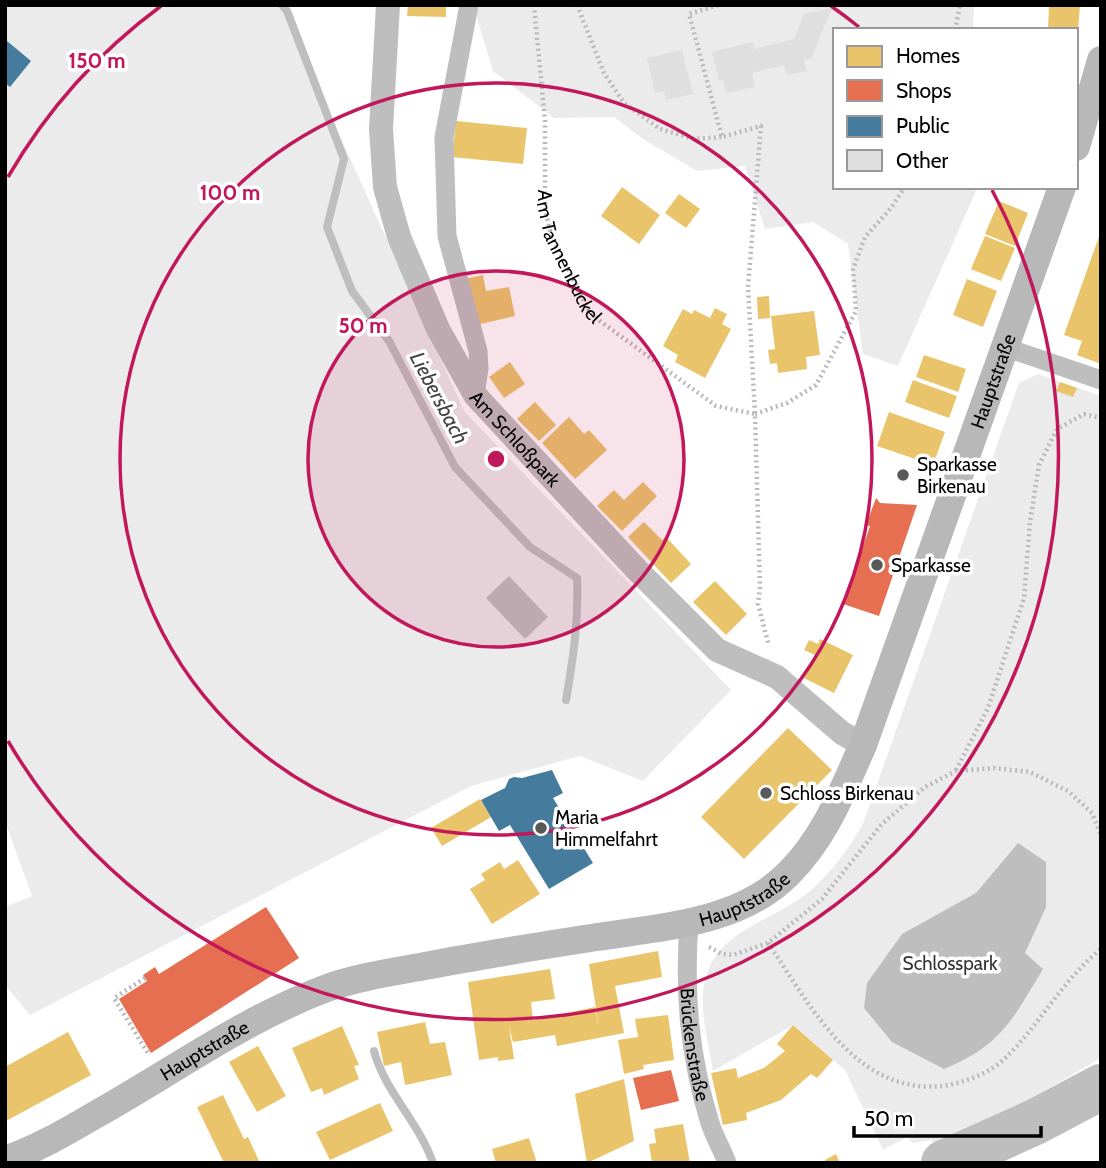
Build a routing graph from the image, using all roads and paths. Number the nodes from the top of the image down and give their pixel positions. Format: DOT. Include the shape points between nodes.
graph roads {
  1 [pos="388,5"];
  2 [pos="469,5"];
  3 [pos="534,5"];
  4 [pos="577,5"];
  5 [pos="718,5"];
  6 [pos="960,5"];
  7 [pos="956,28"];
  8 [pos="1101,60"];
  9 [pos="722,137"];
  10 [pos="1078,140"];
  11 [pos="904,189"];
  12 [pos="1061,189"];
  13 [pos="1003,346"];
  14 [pos="1101,380"];
  15 [pos="475,395"];
  16 [pos="755,414"];
  17 [pos="1101,418"];
  18 [pos="776,677"];
  19 [pos="863,745"];
  20 [pos="956,771"];
  21 [pos="1101,835"];
  22 [pos="689,923"];
  23 [pos="768,943"];
  24 [pos="1101,949"];
  25 [pos="718,951"];
  26 [pos="145,978"];
  27 [pos="162,1077"];
  28 [pos="12,1156"];
  29 [pos="727,1163"];
  1 -- 15 [label="street, Am Schloßpark" via="381,129 385,187 399,237 433,318"];
  2 -- 15 [label="street" via="444,137 447,236 478,351"];
  3 -- 16 [label="path, Am Tannenbuckel" via="545,121 545,208 551,234 588,309 716,406"];
  4 -- 9 [label="path" via="604,73 624,103 660,129 694,139"];
  5 -- 9 [label="path" via="689,14"];
  6 -- 7 [label="path"];
  8 -- 10 [label="main road"];
  9 -- 16 [label="path" via="761,126 748,287"];
  11 -- 16 [label="path" via="865,237 853,268 856,311 816,385 787,403"];
  12 -- 13 [label="main road, Hauptstraße"];
  13 -- 14 [label="street"];
  13 -- 19 [label="main road, Hauptstraße"];
  15 -- 18 [label="street, Am Schloßpark" via="717,650"];
  16 -- 18 [label="path" via="758,604"];
  17 -- 20 [label="path" via="1084,414 1057,429 1039,465 1024,598 988,708"];
  18 -- 19 [label="street, Am Schloßpark"];
  19 -- 22 [label="main road, Hauptstraße" via="833,813 788,874 737,906"];
  20 -- 21 [label="path" via="995,768 1030,772 1068,791 1092,813"];
  20 -- 23 [label="path" via="925,787 881,825 822,899"];
  22 -- 27 [label="main road, Hauptstraße" via="467,958 328,988 227,1036"];
  22 -- 29 [label="street, Brückenstraße" via="686,1009 710,1125"];
  23 -- 24 [label="path" via="846,1051 887,1079 929,1088 968,1081 1000,1062"];
  23 -- 25 [label="path" via="733,955"];
  26 -- 27 [label="path" via="114,998"];
  27 -- 28 [label="main road, Hauptstraße"];
}
